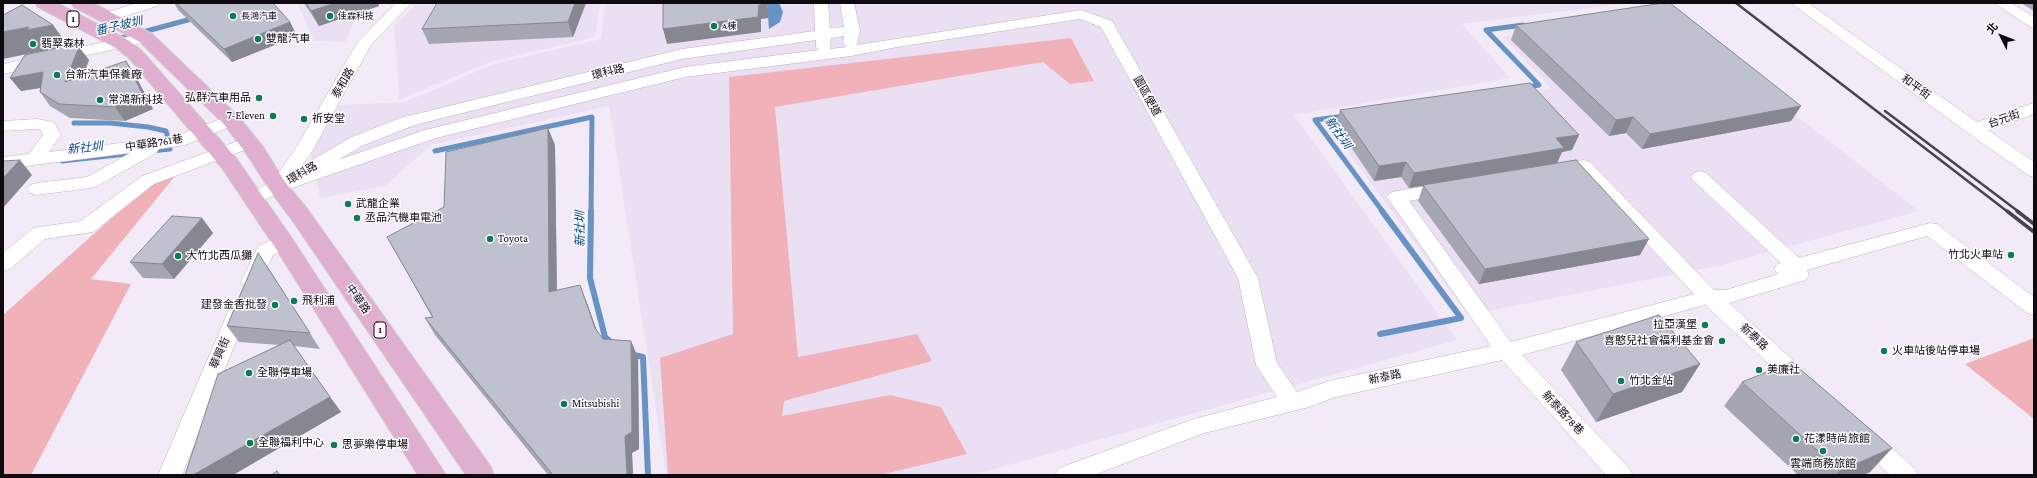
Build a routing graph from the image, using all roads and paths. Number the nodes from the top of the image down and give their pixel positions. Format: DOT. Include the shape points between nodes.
graph roads {
  1 [pos="44,3"];
  2 [pos="152,3"];
  3 [pos="404,3"];
  4 [pos="821,3"];
  5 [pos="847,3"];
  6 [pos="1798,3"];
  7 [pos="2001,3"];
  8 [pos="97,8"];
  9 [pos="2034,23"];
  10 [pos="852,30"];
  11 [pos="824,34"];
  12 [pos="146,38"];
  13 [pos="122,44"];
  14 [pos="851,51"];
  15 [pos="824,54"];
  16 [pos="3,68"];
  17 [pos="488,102"];
  18 [pos="2034,108"];
  19 [pos="492,119"];
  20 [pos="231,120"];
  21 [pos="3,126"];
  22 [pos="1974,129"];
  23 [pos="203,133"];
  24 [pos="249,142"];
  25 [pos="161,144"];
  26 [pos="220,153"];
  27 [pos="34,160"];
  28 [pos="3,163"];
  29 [pos="2034,171"];
  30 [pos="1537,174"];
  31 [pos="1700,177"];
  32 [pos="278,187"];
  33 [pos="1459,187"];
  34 [pos="36,189"];
  35 [pos="253,199"];
  36 [pos="283,242"];
  37 [pos="3,264"];
  38 [pos="1796,266"];
  39 [pos="1709,297"];
  40 [pos="2034,308"];
  41 [pos="1506,351"];
  42 [pos="1820,397"];
  43 [pos="1292,402"];
  44 [pos="1849,423"];
  45 [pos="1105,468"];
  46 [pos="170,475"];
  47 [pos="433,475"];
  48 [pos="481,475"];
  49 [pos="1067,475"];
  50 [pos="1621,475"];
  51 [pos="1906,475"];
  1 -- 13 [label="main road, 1"];
  2 -- 8 [label="street"];
  3 -- 32 [label="street, 泰和路" via="365,43 302,153"];
  4 -- 11 [label="street"];
  5 -- 10 [label="street"];
  6 -- 22 [label="street, 和平街"];
  7 -- 9 [label="street"];
  8 -- 12 [label="main road, 1"];
  10 -- 11 [label="street, 環科路"];
  10 -- 14 [label="street"];
  11 -- 15 [label="street"];
  11 -- 17 [label="street, 環科路" via="682,54"];
  12 -- 13 [label="street"];
  12 -- 20 [label="main road, 1"];
  13 -- 16 [label="street"];
  13 -- 23 [label="main road, 1" via="135,54"];
  14 -- 15 [label="street, 環科路"];
  14 -- 43 [label="street, 園區便道" via="1081,14 1107,24 1248,278 1267,364"];
  15 -- 19 [label="street, 環科路" via="685,72"];
  17 -- 19 [label="street"];
  17 -- 32 [label="street, 環科路" via="406,122 358,141"];
  18 -- 22 [label="street, 台元街"];
  19 -- 32 [label="street, 環科路" via="431,134"];
  20 -- 23 [label="street, 中華路761巷"];
  20 -- 24 [label="main road, 1"];
  21 -- 27 [label="street" via="48,126 52,135"];
  22 -- 29 [label="street, 和平街"];
  23 -- 25 [label="street, 中華路761巷"];
  23 -- 26 [label="main road, 1"];
  24 -- 26 [label="street"];
  24 -- 32 [label="main road, 中華路 / 1"];
  25 -- 27 [label="street, 中華路761巷"];
  25 -- 34 [label="street" via="91,182"];
  26 -- 35 [label="main road, 1"];
  26 -- 37 [label="street" via="148,180 86,227 40,233"];
  27 -- 28 [label="street, 中華路761巷"];
  30 -- 39 [label="street" via="1584,166"];
  31 -- 38 [label="street"];
  32 -- 35 [label="street, 泰和路"];
  32 -- 48 [label="main road, 中華路 / 1"];
  33 -- 41 [label="street, 新泰路78巷" via="1396,197"];
  35 -- 36 [label="main road, 1"];
  36 -- 46 [label="street, 華興街" via="265,251"];
  36 -- 47 [label="main road, 1"];
  38 -- 39 [label="street, 新泰路" via="1799,275 1726,297"];
  38 -- 40 [label="street" via="1930,229"];
  39 -- 41 [label="street, 新泰路"];
  39 -- 42 [label="street, 新泰路"];
  41 -- 43 [label="street, 新泰路" via="1329,390"];
  41 -- 50 [label="street, 新泰路78巷"];
  43 -- 45 [label="street, 新泰路" via="1202,425"];
  44 -- 51 [label="street"];
  45 -- 49 [label="street, 新泰路"];
}
